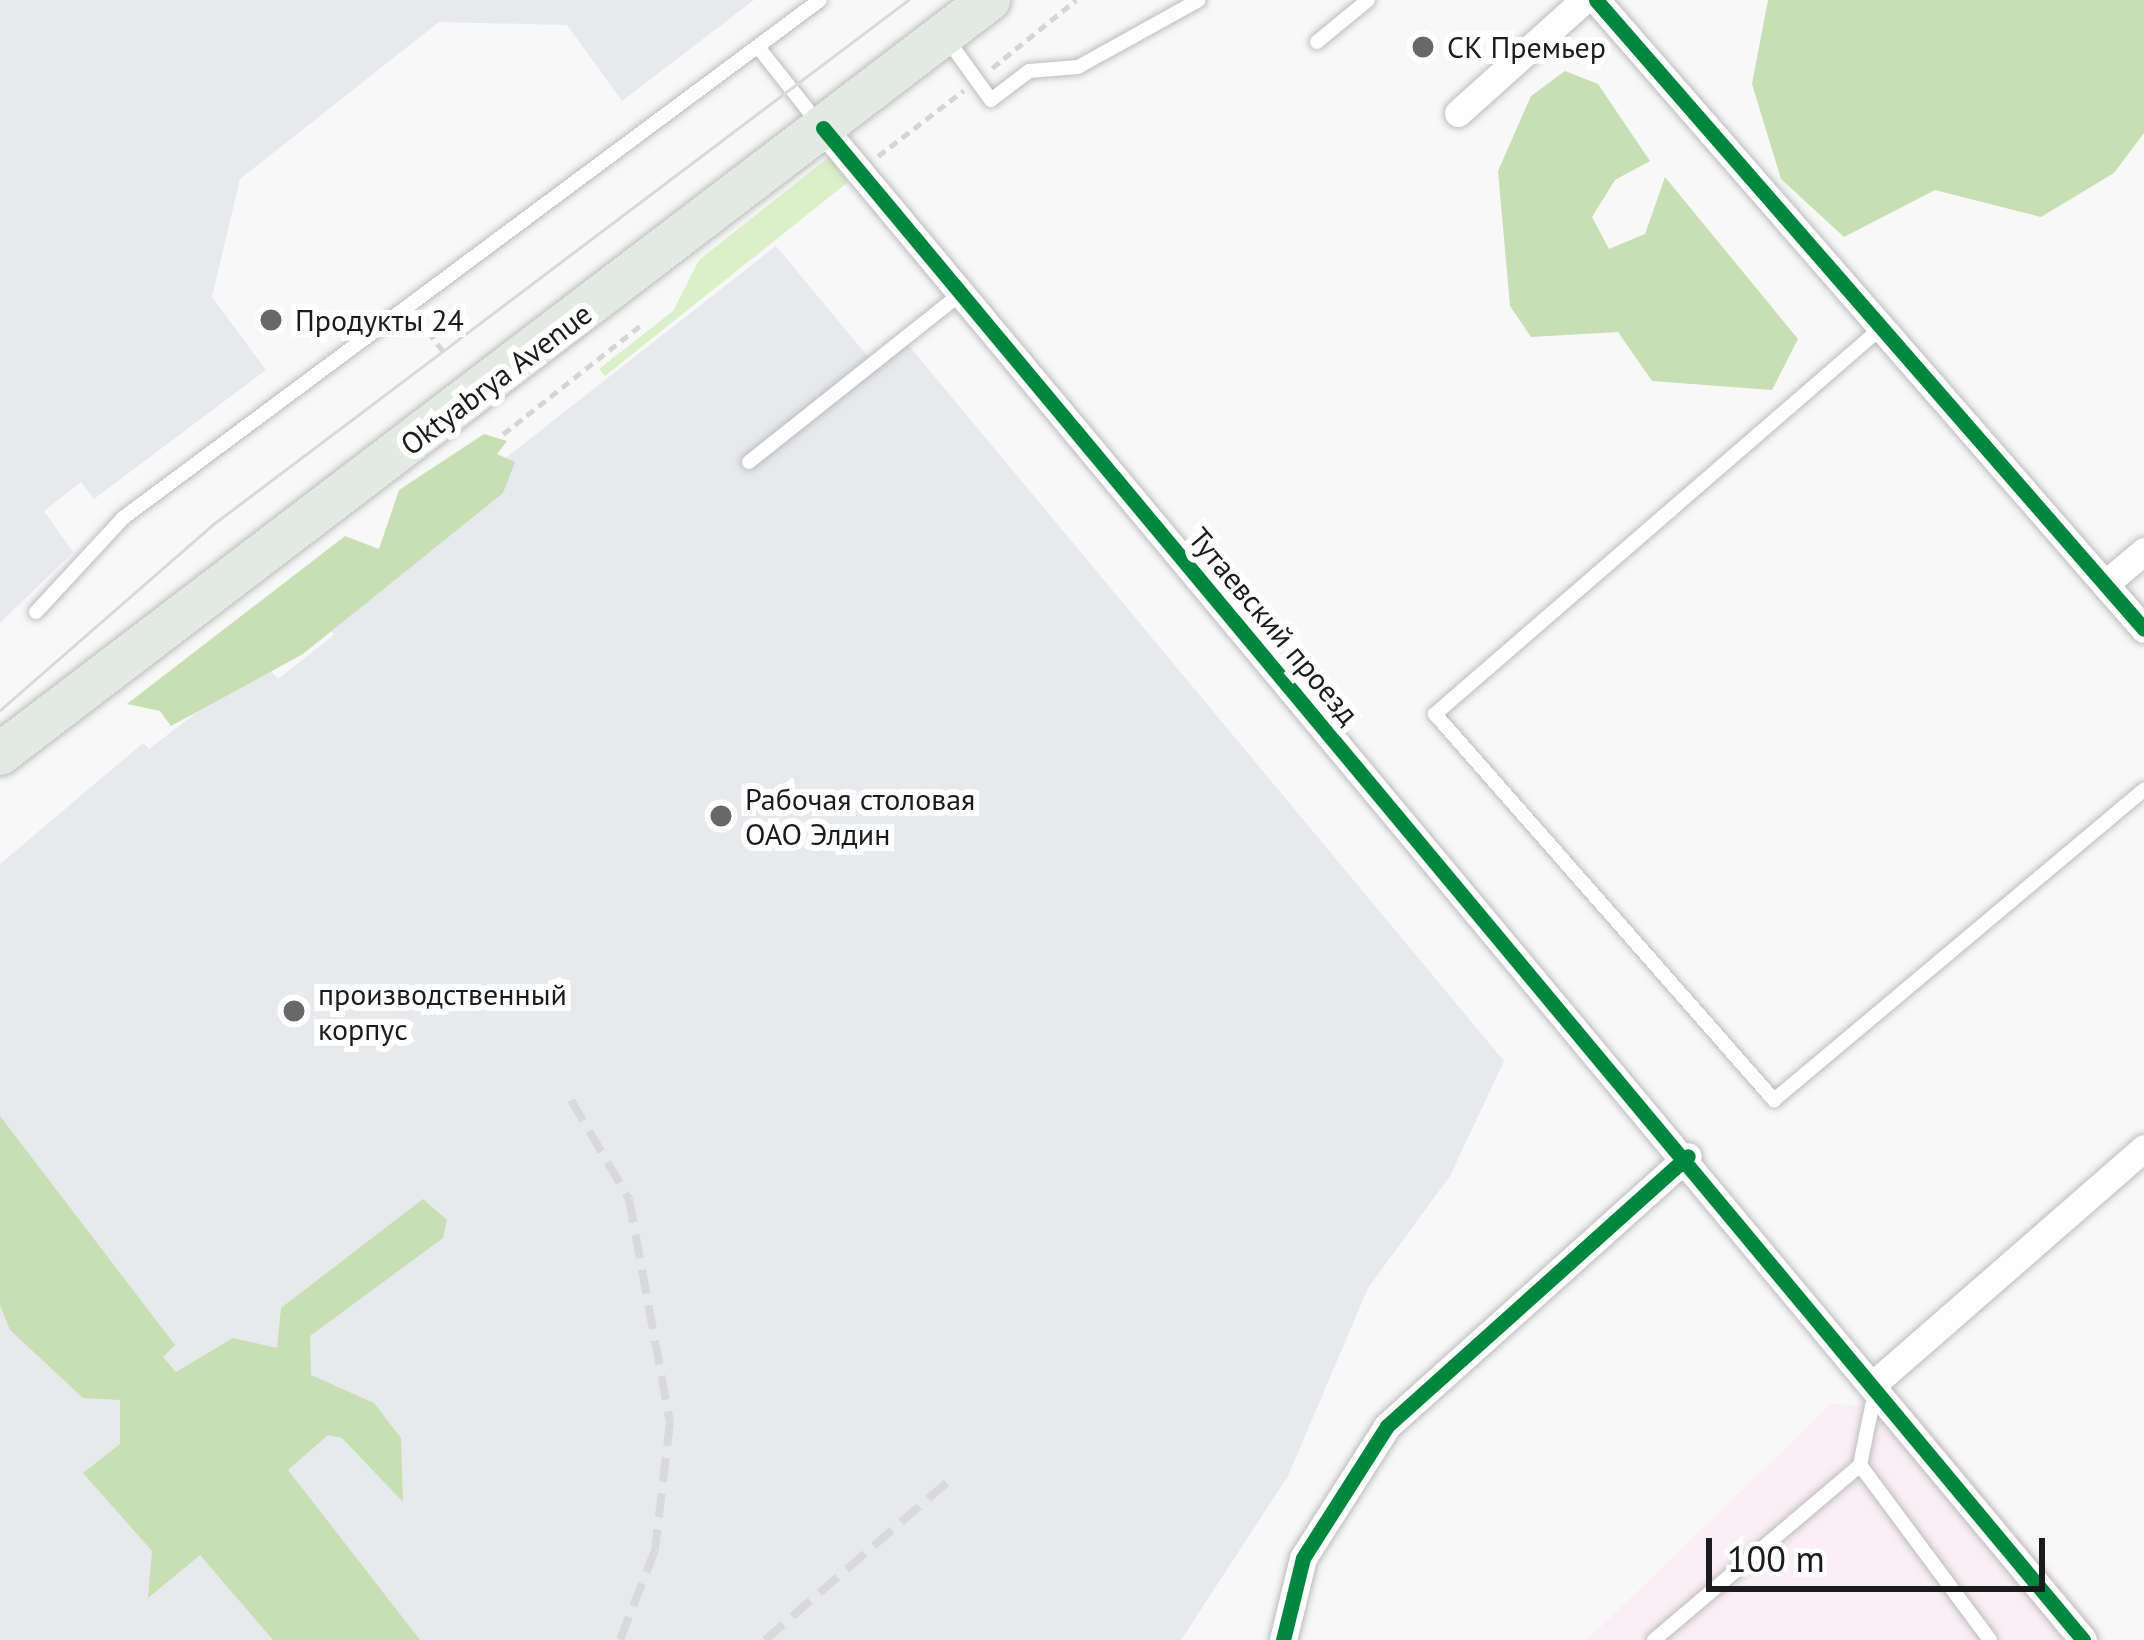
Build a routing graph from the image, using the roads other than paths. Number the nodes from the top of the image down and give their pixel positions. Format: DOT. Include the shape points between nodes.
graph roads {
  1 [pos="820,0"];
  2 [pos="989,0"];
  3 [pos="1198,0"];
  4 [pos="1368,0"];
  5 [pos="1584,0"];
  6 [pos="1596,0"];
  7 [pos="944,35"];
  8 [pos="1317,42"];
  9 [pos="758,47"];
  10 [pos="1458,113"];
  11 [pos="823,128"];
  12 [pos="958,296"];
  13 [pos="1881,328"];
  14 [pos="749,462"];
  15 [pos="2144,551"];
  16 [pos="2105,584"];
  17 [pos="36,612"];
  18 [pos="2144,629"];
  19 [pos="0,754"];
  20 [pos="2144,789"];
  21 [pos="2144,1148"];
  22 [pos="1688,1156"];
  23 [pos="1877,1381"];
  24 [pos="1860,1465"];
  25 [pos="1283,1640"];
  26 [pos="1654,1640"];
  27 [pos="1990,1640"];
  28 [pos="2083,1640"];
  1 -- 9 [label="lane"];
  2 -- 7 [label="main road, Oktyabrya Avenue"];
  3 -- 7 [label="lane" via="1078,67 1029,71 991,100"];
  4 -- 8 [label="lane"];
  5 -- 10 [label="street"];
  6 -- 13 [label="street"];
  7 -- 11 [label="main road, Oktyabrya Avenue"];
  9 -- 11 [label="lane"];
  9 -- 17 [label="lane" via="123,518"];
  11 -- 12 [label="street, Тутаевский проезд"];
  11 -- 19 [label="main road, Oktyabrya Avenue"];
  12 -- 14 [label="lane"];
  12 -- 22 [label="street, Тутаевский проезд"];
  13 -- 16 [label="street"];
  13 -- 20 [label="lane" via="1435,714 1774,1100"];
  15 -- 16 [label="street"];
  16 -- 18 [label="street"];
  21 -- 23 [label="street"];
  22 -- 23 [label="street, Тутаевский проезд"];
  22 -- 25 [label="street" via="1387,1426 1303,1558"];
  23 -- 24 [label="lane"];
  23 -- 28 [label="street, Тутаевский проезд"];
  24 -- 26 [label="lane"];
  24 -- 27 [label="lane"];
}
